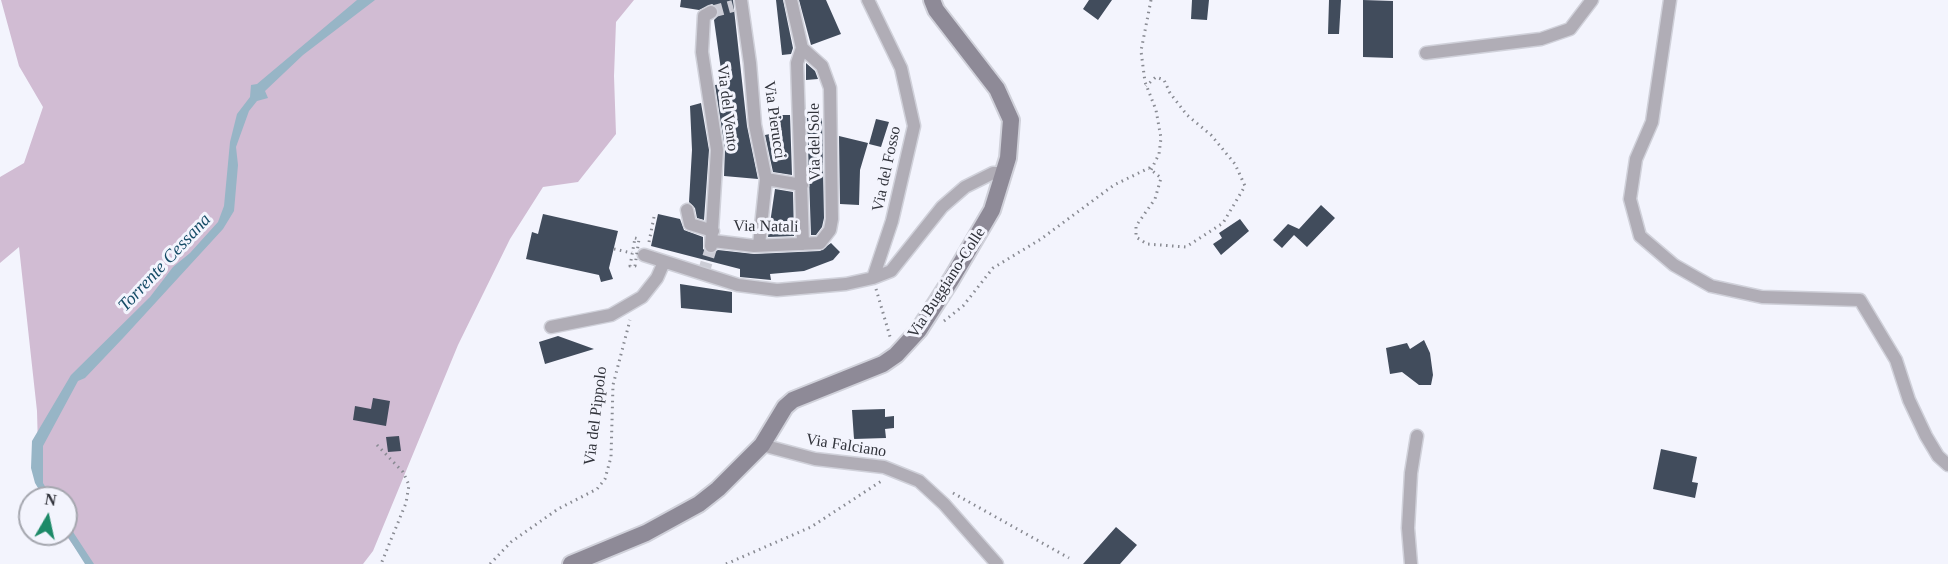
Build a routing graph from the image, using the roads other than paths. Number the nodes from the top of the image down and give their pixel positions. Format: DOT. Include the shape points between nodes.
graph roads {
  1 [pos="791,0"];
  2 [pos="868,0"];
  3 [pos="932,0"];
  4 [pos="1592,0"];
  5 [pos="1670,0"];
  6 [pos="739,4"];
  7 [pos="711,12"];
  8 [pos="802,48"];
  9 [pos="1426,54"];
  10 [pos="1004,173"];
  11 [pos="766,179"];
  12 [pos="802,185"];
  13 [pos="687,210"];
  14 [pos="712,240"];
  15 [pos="820,243"];
  16 [pos="803,244"];
  17 [pos="759,245"];
  18 [pos="641,255"];
  19 [pos="664,262"];
  20 [pos="873,278"];
  21 [pos="551,327"];
  22 [pos="1417,436"];
  23 [pos="762,445"];
  24 [pos="1948,465"];
  25 [pos="571,564"];
  26 [pos="997,564"];
  27 [pos="1411,564"];
  1 -- 8 [label="street"];
  2 -- 20 [label="street, Via del Fosso" via="901,68 914,126 892,221"];
  3 -- 10 [label="street, Via Buggiano-Colle" via="1006,105 1011,120"];
  4 -- 9 [label="street" via="1570,29 1541,39"];
  5 -- 24 [label="street" via="1652,122 1636,159 1630,199 1640,236 1674,265 1711,286 1762,297 1860,300 1896,360 1926,436"];
  6 -- 11 [label="street, Via Pierucci" via="750,63 754,125"];
  7 -- 14 [label="street, Via del Vento" via="704,16 702,52 717,150"];
  8 -- 12 [label="street" via="797,63"];
  8 -- 15 [label="street, Via del Sole" via="822,66 828,77 831,101 832,219 830,230"];
  10 -- 20 [label="street" via="993,173 965,187 942,207 891,271"];
  10 -- 23 [label="street, Via Buggiano-Colle" via="984,225 919,330 896,356 793,400"];
  11 -- 12 [label="street"];
  11 -- 17 [label="street, Via Pierucci"];
  12 -- 16 [label="street"];
  13 -- 14 [label="street, Via Natali" via="690,224"];
  14 -- 17 [label="street, Via Natali"];
  15 -- 16 [label="street, Via Natali"];
  16 -- 17 [label="street, Via Natali"];
  18 -- 19 [label="street"];
  19 -- 20 [label="street" via="738,285 777,291"];
  19 -- 21 [label="street" via="657,278 634,302 611,315"];
  22 -- 27 [label="street" via="1408,528"];
  23 -- 25 [label="street, Via Buggiano-Colle" via="693,508 646,533"];
  23 -- 26 [label="street, Via Falciano" via="814,459 896,471 919,481"];
}
